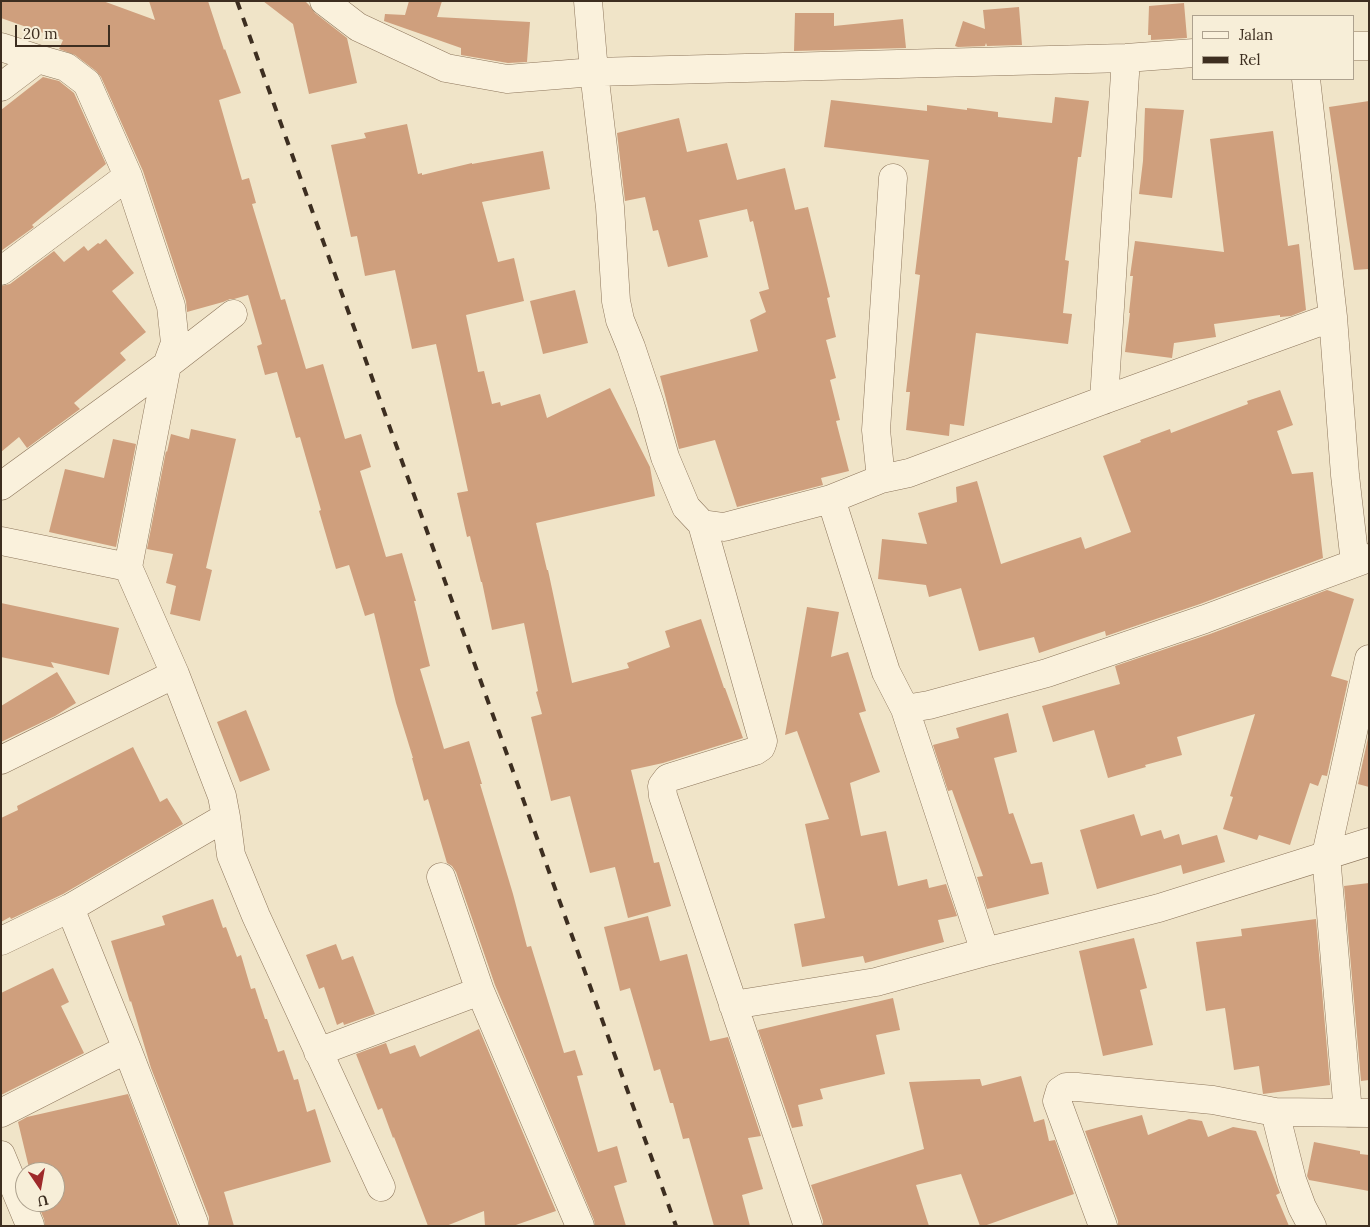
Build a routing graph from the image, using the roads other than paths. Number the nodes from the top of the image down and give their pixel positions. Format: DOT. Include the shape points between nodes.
graph roads {
  1 [pos="324,1"];
  2 [pos="588,1"];
  3 [pos="1355,46"];
  4 [pos="1369,46"];
  5 [pos="1,47"];
  6 [pos="1192,53"];
  7 [pos="1126,58"];
  8 [pos="38,60"];
  9 [pos="594,65"];
  10 [pos="1306,80"];
  11 [pos="1,87"];
  12 [pos="128,176"];
  13 [pos="893,178"];
  14 [pos="1,271"];
  15 [pos="233,314"];
  16 [pos="1333,317"];
  17 [pos="166,366"];
  18 [pos="1104,400"];
  19 [pos="881,479"];
  20 [pos="1,486"];
  21 [pos="831,499"];
  22 [pos="702,524"];
  23 [pos="1,540"];
  24 [pos="1362,561"];
  25 [pos="128,567"];
  26 [pos="1369,659"];
  27 [pos="175,674"];
  28 [pos="905,709"];
  29 [pos="1,760"];
  30 [pos="226,818"];
  31 [pos="1369,842"];
  32 [pos="1326,855"];
  33 [pos="442,877"];
  34 [pos="70,908"];
  35 [pos="1,941"];
  36 [pos="985,952"];
  37 [pos="480,991"];
  38 [pos="733,1004"];
  39 [pos="127,1049"];
  40 [pos="318,1052"];
  41 [pos="1275,1112"];
  42 [pos="1,1113"];
  43 [pos="1358,1113"];
  44 [pos="1,1155"];
  45 [pos="381,1187"];
  46 [pos="194,1223"];
  47 [pos="30,1225"];
  48 [pos="580,1226"];
  49 [pos="808,1226"];
  50 [pos="1103,1226"];
  51 [pos="1312,1226"];
  1 -- 9 [label="street" via="358,28 446,68 507,79"];
  2 -- 9 [label="street"];
  3 -- 4 [label="street"];
  5 -- 8 [label="street"];
  6 -- 7 [label="street"];
  7 -- 9 [label="street"];
  7 -- 18 [label="street"];
  8 -- 11 [label="street"];
  8 -- 12 [label="street" via="66,68 87,83"];
  9 -- 22 [label="street" via="620,320 632,347 665,457 686,507"];
  10 -- 16 [label="street"];
  12 -- 14 [label="street"];
  12 -- 17 [label="street" via="171,306 175,343"];
  13 -- 19 [label="street" via="876,430"];
  15 -- 17 [label="street"];
  16 -- 18 [label="street"];
  16 -- 24 [label="street" via="1345,465"];
  17 -- 20 [label="street"];
  17 -- 25 [label="street"];
  18 -- 19 [label="street" via="909,473"];
  19 -- 21 [label="street"];
  21 -- 22 [label="street" via="724,527"];
  21 -- 28 [label="street" via="886,672"];
  22 -- 38 [label="street" via="763,741 755,751 668,778 662,786"];
  23 -- 25 [label="street"];
  24 -- 28 [label="street" via="1047,673"];
  25 -- 27 [label="street"];
  26 -- 32 [label="street"];
  27 -- 29 [label="street"];
  27 -- 30 [label="street" via="222,796"];
  28 -- 36 [label="street"];
  30 -- 34 [label="street"];
  30 -- 40 [label="street" via="231,855"];
  31 -- 32 [label="street"];
  32 -- 36 [label="street" via="1159,908"];
  32 -- 43 [label="street"];
  33 -- 37 [label="street"];
  34 -- 35 [label="street"];
  34 -- 39 [label="street"];
  36 -- 38 [label="street" via="876,982"];
  37 -- 40 [label="street"];
  37 -- 48 [label="street"];
  38 -- 49 [label="street"];
  39 -- 42 [label="street"];
  39 -- 46 [label="street"];
  40 -- 45 [label="street"];
  41 -- 43 [label="street"];
  41 -- 50 [label="street" via="1213,1100 1077,1087 1060,1091 1057,1101"];
  41 -- 51 [label="street" via="1292,1180"];
  44 -- 47 [label="street"];
}
